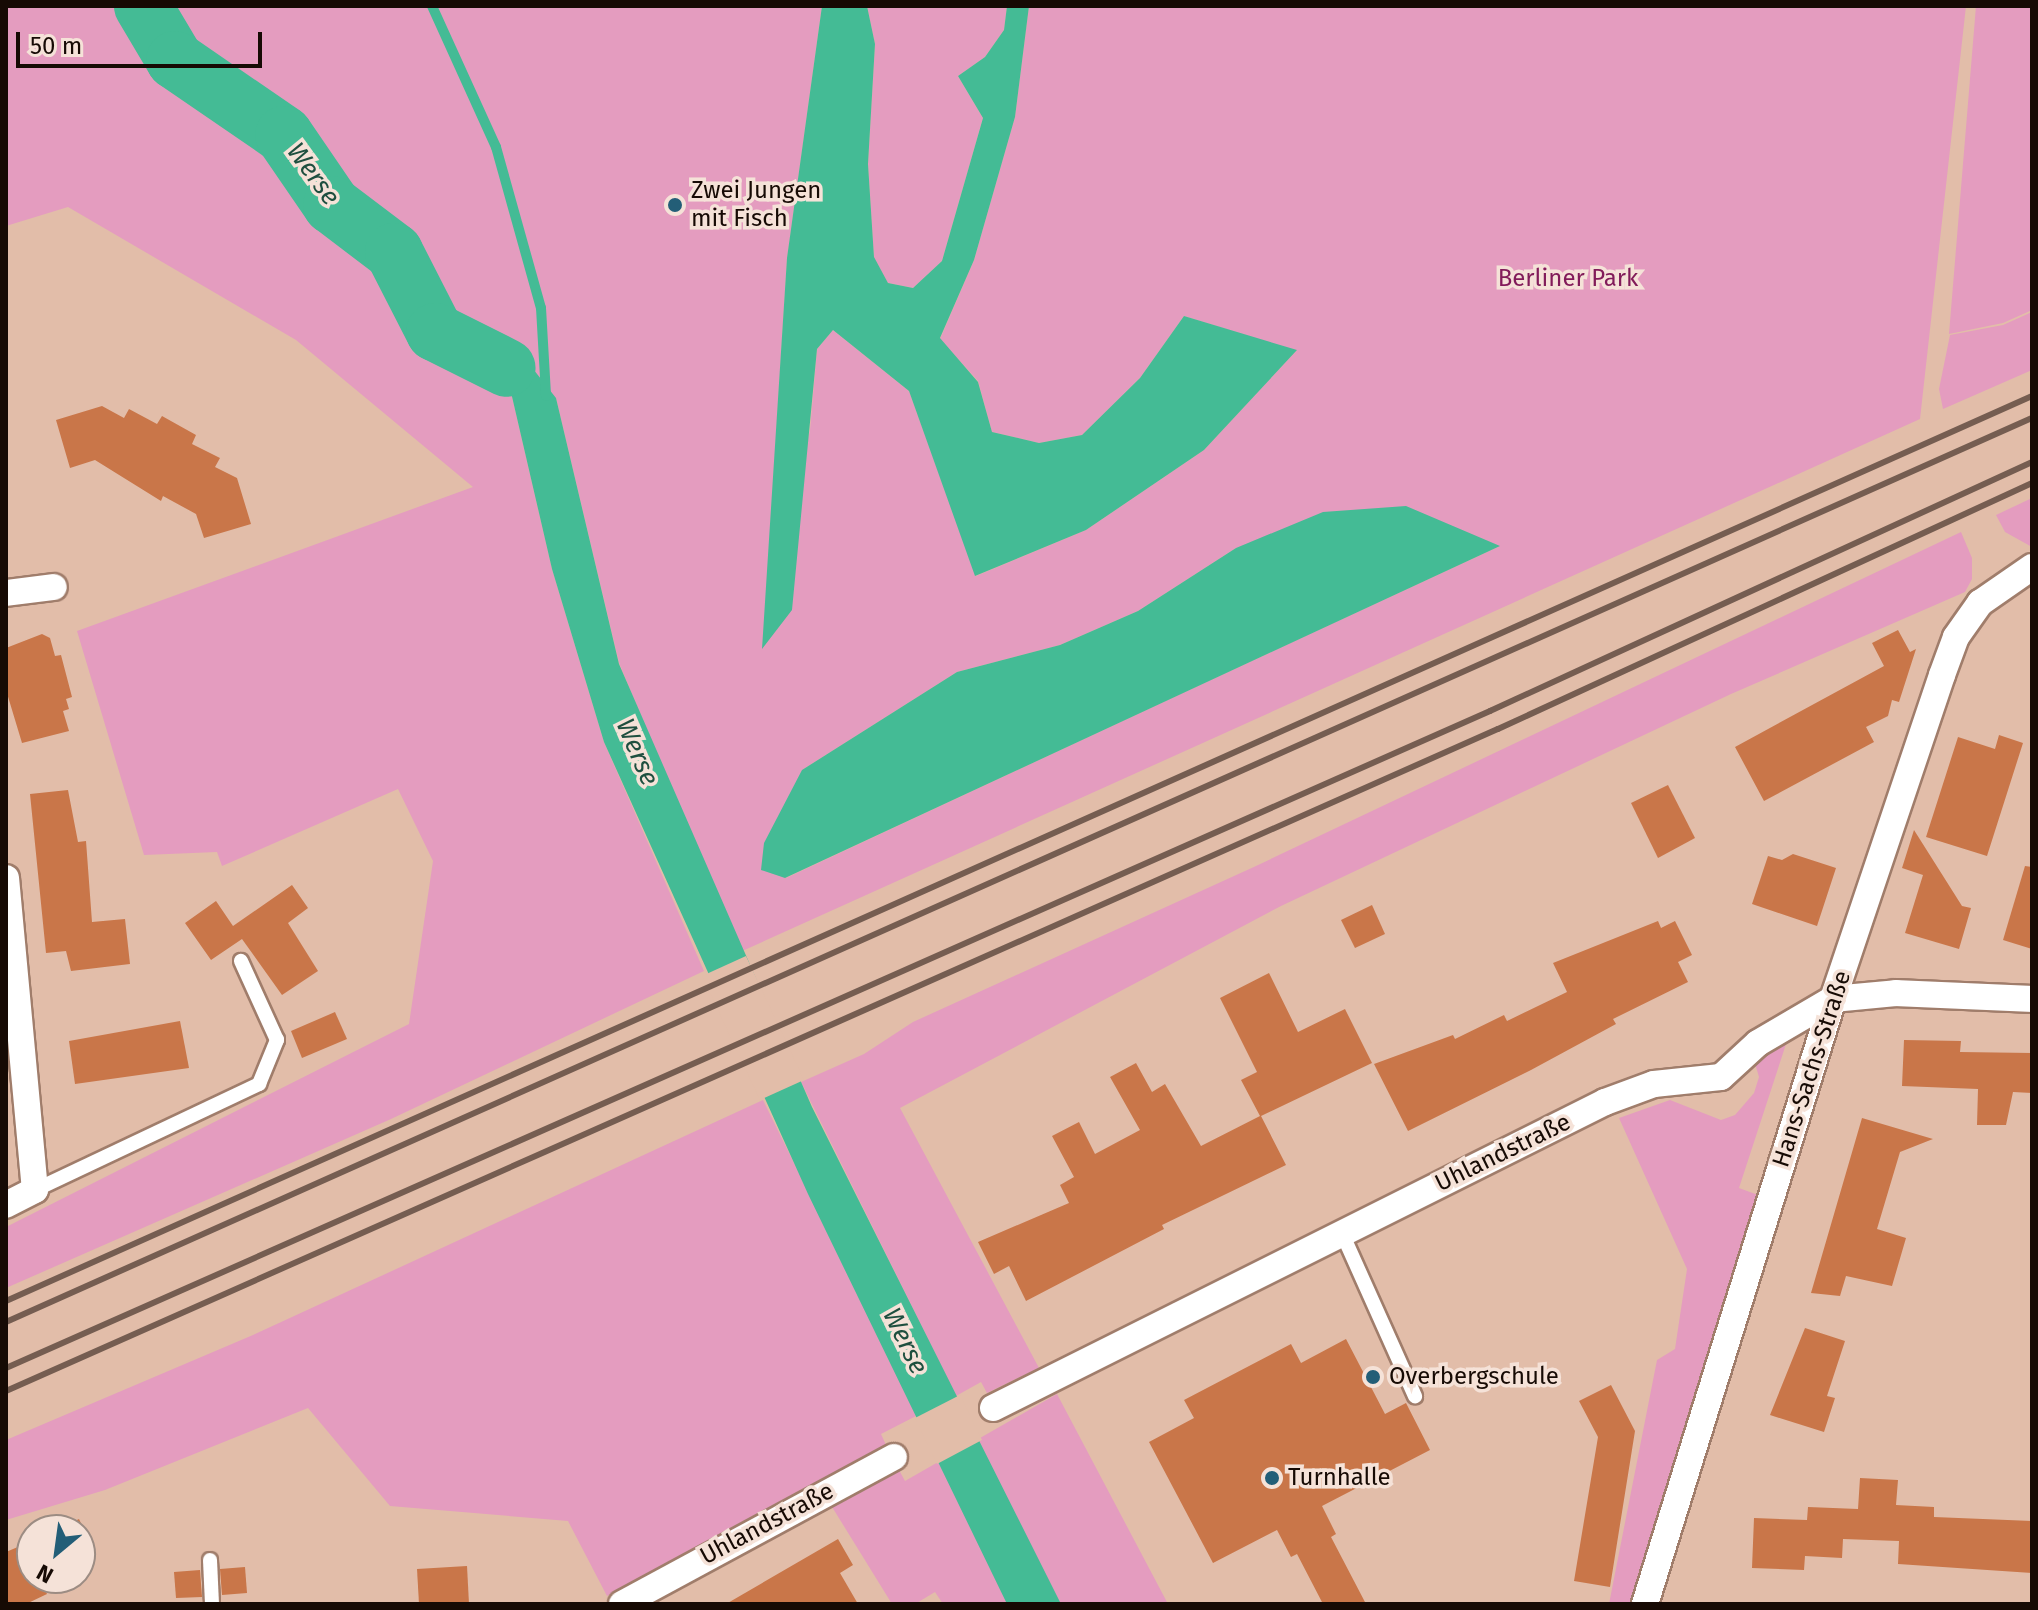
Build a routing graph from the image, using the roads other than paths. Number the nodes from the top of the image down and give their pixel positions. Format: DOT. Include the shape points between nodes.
graph roads {
  1 [pos="2032,567"];
  2 [pos="54,587"];
  3 [pos="6,593"];
  4 [pos="6,878"];
  5 [pos="241,961"];
  6 [pos="1833,999"];
  7 [pos="2032,999"];
  8 [pos="35,1190"];
  9 [pos="6,1205"];
  10 [pos="1342,1233"];
  11 [pos="1415,1396"];
  12 [pos="993,1408"];
  13 [pos="894,1457"];
  14 [pos="210,1560"];
  15 [pos="637,1600"];
  16 [pos="212,1604"];
  17 [pos="1645,1604"];
  1 -- 6 [label="street, Hans-Sachs-Straße" via="1980,603 1956,637"];
  2 -- 3 [label="street"];
  4 -- 8 [label="street"];
  5 -- 8 [label="lane" via="277,1040 259,1084"];
  6 -- 7 [label="street, Uhlandstraße" via="1896,993"];
  6 -- 10 [label="street, Uhlandstraße" via="1758,1043 1721,1077 1654,1084 1605,1102"];
  6 -- 17 [label="street, Hans-Sachs-Straße"];
  8 -- 9 [label="street"];
  10 -- 11 [label="lane"];
  10 -- 12 [label="street, Uhlandstraße"];
  13 -- 15 [label="street, Uhlandstraße"];
  14 -- 16 [label="lane"];
}
